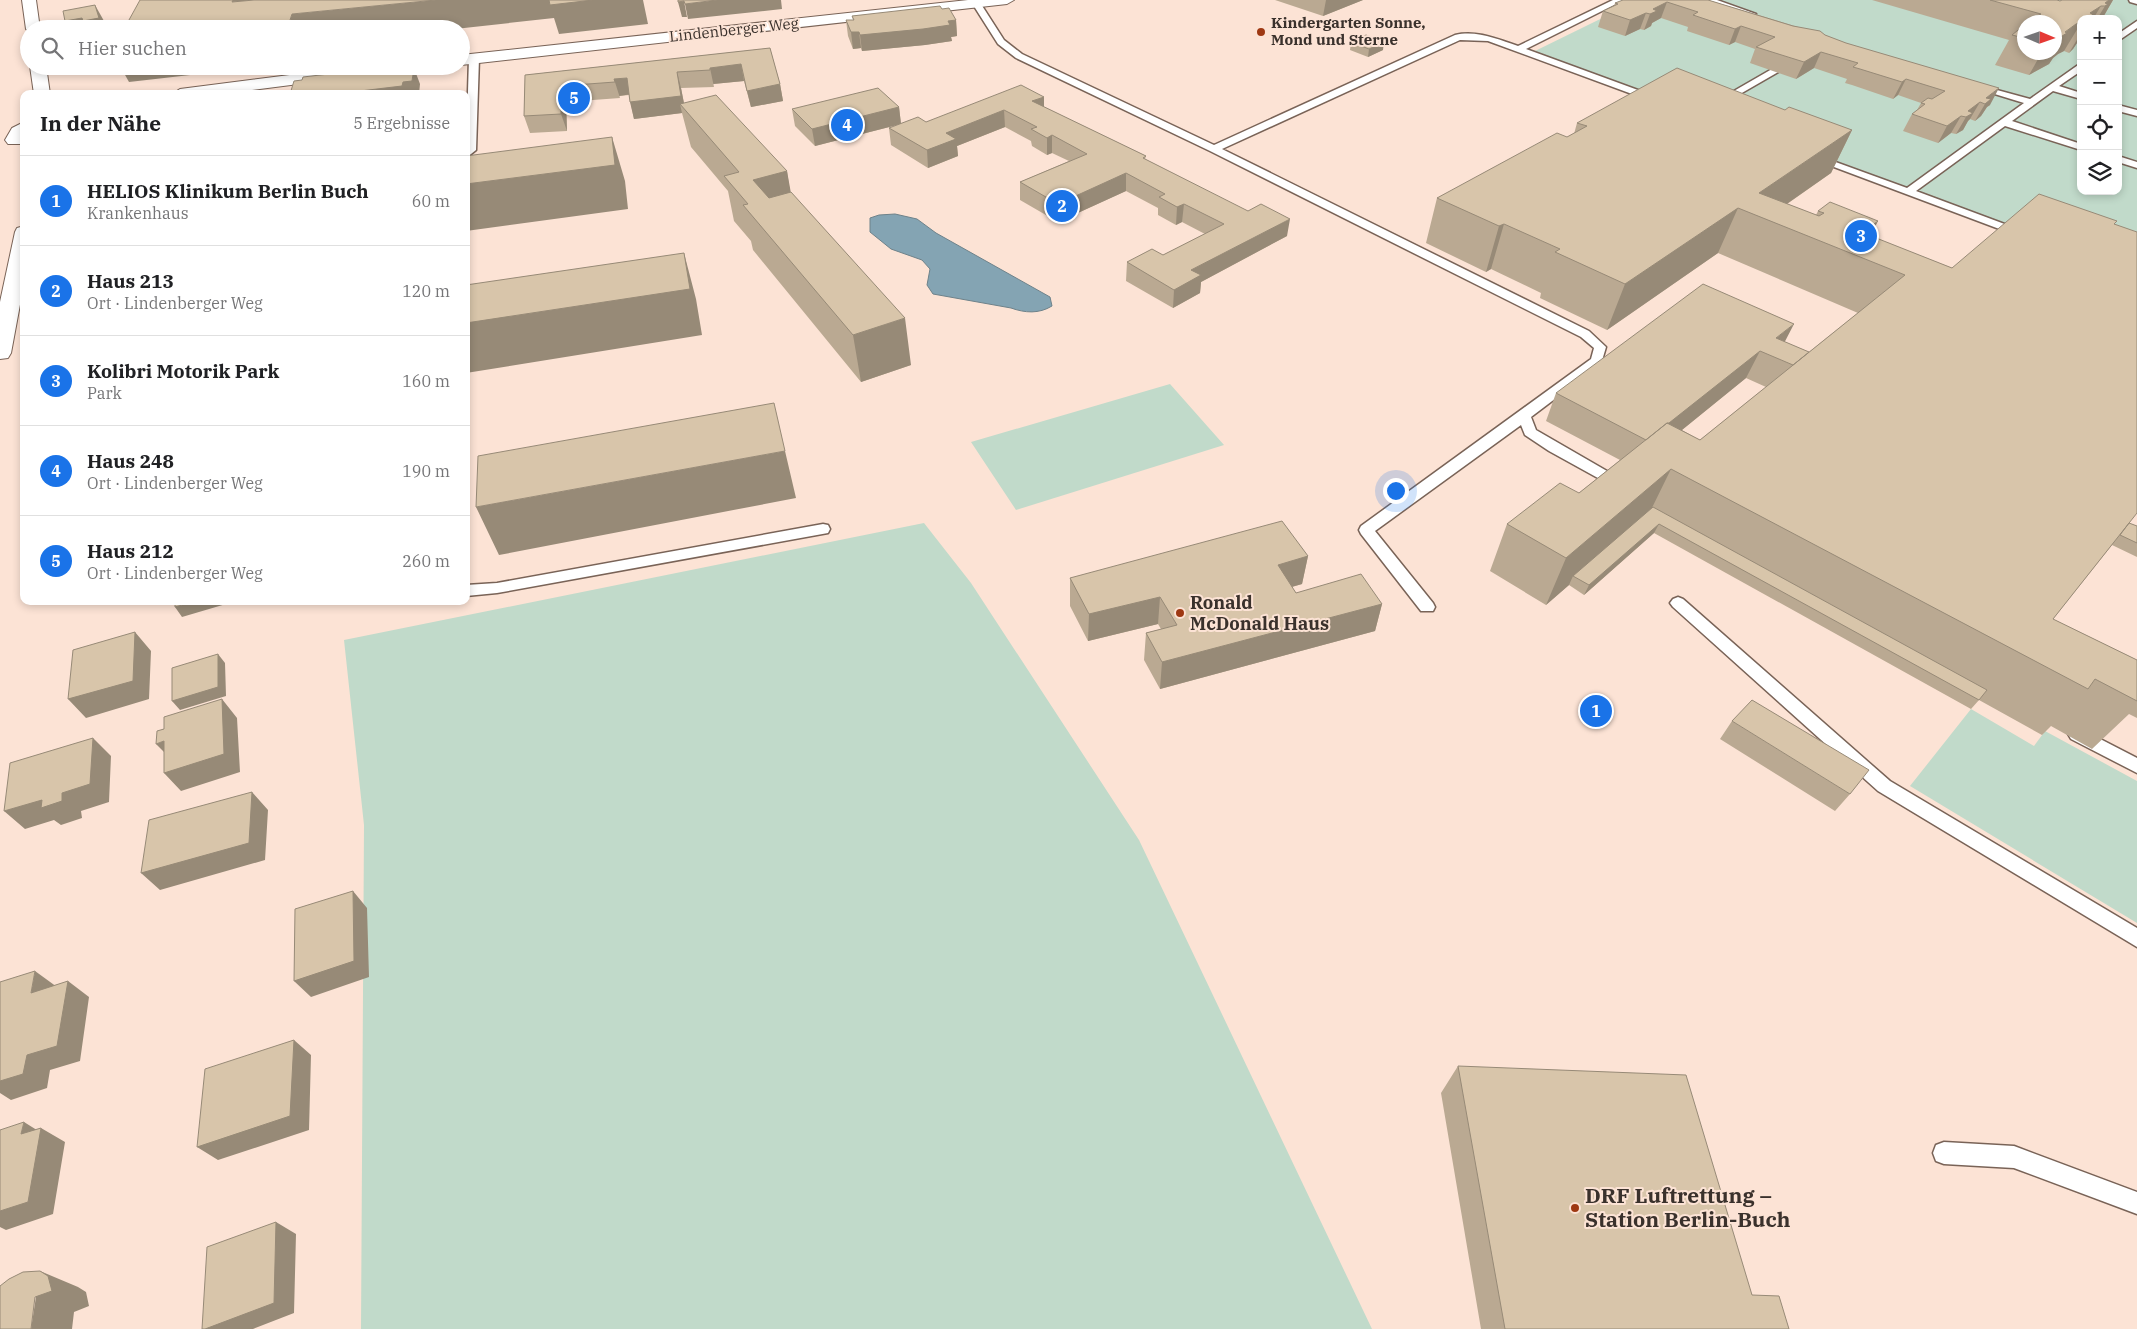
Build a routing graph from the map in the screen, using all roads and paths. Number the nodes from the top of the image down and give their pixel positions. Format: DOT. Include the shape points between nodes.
graph roads {
  1 [pos="29,0"];
  2 [pos="1007,0"];
  3 [pos="1620,0"];
  4 [pos="1709,0"];
  5 [pos="2133,0"];
  6 [pos="2137,1"];
  7 [pos="976,3"];
  8 [pos="1764,18"];
  9 [pos="32,20"];
  10 [pos="2137,24"];
  11 [pos="2133,32"];
  12 [pos="1519,49"];
  13 [pos="470,59"];
  14 [pos="2077,69"];
  15 [pos="1775,71"];
  16 [pos="39,75"];
  17 [pos="329,75"];
  18 [pos="468,75"];
  19 [pos="1966,82"];
  20 [pos="2051,87"];
  21 [pos="41,90"];
  22 [pos="211,90"];
  23 [pos="468,90"];
  24 [pos="2077,95"];
  25 [pos="2030,102"];
  26 [pos="1669,104"];
  27 [pos="2122,109"];
  28 [pos="1705,110"];
  29 [pos="2137,113"];
  30 [pos="2004,122"];
  31 [pos="470,127"];
  32 [pos="2077,146"];
  33 [pos="1214,149"];
  34 [pos="470,151"];
  35 [pos="1807,155"];
  36 [pos="2122,160"];
  37 [pos="2137,165"];
  38 [pos="1908,192"];
  39 [pos="2036,239"];
  40 [pos="20,252"];
  41 [pos="0,353"];
  42 [pos="1524,416"];
  43 [pos="1633,491"];
  44 [pos="824,530"];
  45 [pos="470,591"];
  46 [pos="1678,604"];
  47 [pos="1427,607"];
  48 [pos="2063,726"];
  49 [pos="2137,766"];
  50 [pos="2137,938"];
  51 [pos="1944,1153"];
  52 [pos="2137,1203"];
  1 -- 9 [label="street"];
  2 -- 7 [label="street, Lindenberger Weg"];
  3 -- 12 [label="lane"];
  4 -- 8 [label="lane"];
  5 -- 6 [label="lane"];
  7 -- 13 [label="street, Lindenberger Weg"];
  7 -- 33 [label="lane" via="1001,42 1019,56"];
  10 -- 11 [label="lane"];
  12 -- 26 [label="lane"];
  12 -- 33 [label="lane" via="1490,39 1458,37"];
  14 -- 20 [label="lane"];
  15 -- 28 [label="lane"];
  16 -- 21 [label="street"];
  17 -- 22 [label="street"];
  18 -- 23 [label="lane"];
  19 -- 25 [label="lane"];
  20 -- 24 [label="lane"];
  20 -- 25 [label="lane"];
  25 -- 30 [label="lane"];
  27 -- 29 [label="lane"];
  30 -- 32 [label="lane"];
  30 -- 38 [label="lane"];
  31 -- 34 [label="lane"];
  33 -- 42 [label="lane" via="1585,334 1600,347 1597,361"];
  35 -- 38 [label="lane"];
  36 -- 37 [label="lane"];
  38 -- 39 [label="lane"];
  40 -- 41 [label="street"];
  42 -- 43 [label="lane" via="1530,432"];
  42 -- 47 [label="lane" via="1366,530"];
  44 -- 45 [label="lane"];
  46 -- 50 [label="lane" via="1884,786"];
  48 -- 49 [label="lane"];
  51 -- 52 [label="lane" via="2014,1157"];
}
